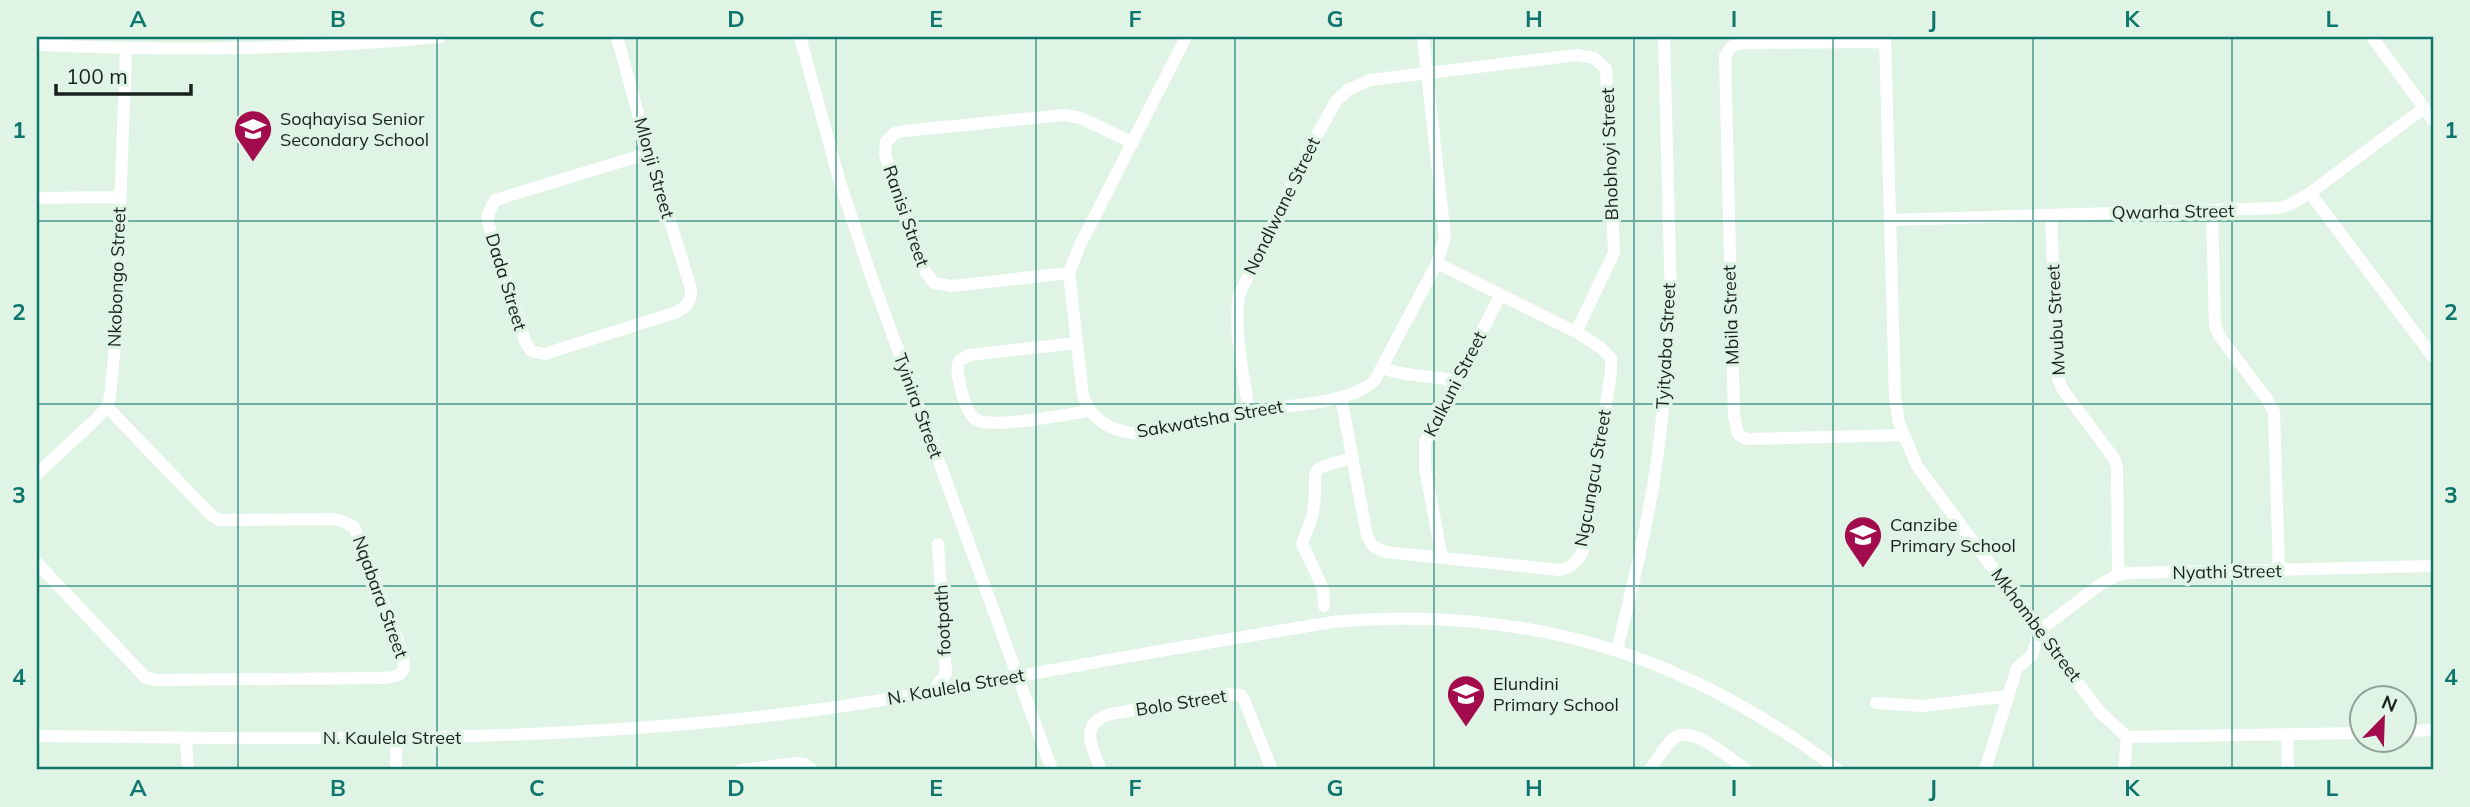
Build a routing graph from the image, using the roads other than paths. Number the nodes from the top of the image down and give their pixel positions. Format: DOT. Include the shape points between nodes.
graph roads {
  1 [pos="440,37"];
  2 [pos="617,37"];
  3 [pos="800,37"];
  4 [pos="1186,37"];
  5 [pos="1423,37"];
  6 [pos="1664,37"];
  7 [pos="2372,37"];
  8 [pos="1885,39"];
  9 [pos="1747,40"];
  10 [pos="37,46"];
  11 [pos="125,49"];
  12 [pos="1426,74"];
  13 [pos="2424,107"];
  14 [pos="2433,120"];
  15 [pos="1133,143"];
  16 [pos="649,153"];
  17 [pos="2310,193"];
  18 [pos="120,197"];
  19 [pos="37,198"];
  20 [pos="2212,211"];
  21 [pos="2052,215"];
  22 [pos="1890,220"];
  23 [pos="1437,263"];
  24 [pos="1069,273"];
  25 [pos="1500,296"];
  26 [pos="691,298"];
  27 [pos="1576,332"];
  28 [pos="1076,343"];
  29 [pos="2433,358"];
  30 [pos="1383,368"];
  31 [pos="1456,381"];
  32 [pos="1341,397"];
  33 [pos="107,407"];
  34 [pos="1088,411"];
  35 [pos="1248,412"];
  36 [pos="1903,435"];
  37 [pos="1353,458"];
  38 [pos="38,469"];
  39 [pos="939,544"];
  40 [pos="1442,558"];
  41 [pos="37,563"];
  42 [pos="2433,566"];
  43 [pos="2279,571"];
  44 [pos="2118,575"];
  45 [pos="1324,606"];
  46 [pos="2040,630"];
  47 [pos="1617,650"];
  48 [pos="1016,676"];
  49 [pos="933,691"];
  50 [pos="2008,696"];
  51 [pos="1876,704"];
  52 [pos="2348,733"];
  53 [pos="2287,735"];
  54 [pos="37,736"];
  55 [pos="2127,737"];
  56 [pos="186,738"];
  57 [pos="396,739"];
  58 [pos="188,770"];
  59 [pos="396,770"];
  60 [pos="741,770"];
  61 [pos="812,770"];
  62 [pos="1052,770"];
  63 [pos="1101,770"];
  64 [pos="1272,770"];
  65 [pos="1650,770"];
  66 [pos="1747,770"];
  67 [pos="1838,770"];
  68 [pos="1985,770"];
  69 [pos="2124,770"];
  70 [pos="2288,770"];
  1 -- 11 [label="street" via="299,47"];
  2 -- 16 [label="street, Mlonji Street"];
  3 -- 48 [label="street, Tyinira Street" via="871,276"];
  4 -- 15 [label="street"];
  5 -- 12 [label="street, Sakwatsha Street"];
  6 -- 47 [label="street, Tyityaba Street" via="1669,344 1655,477"];
  7 -- 13 [label="street"];
  8 -- 9 [label="street, Mbila Street"];
  8 -- 22 [label="street, Mkhombe Street"];
  9 -- 36 [label="street, Mbila Street" via="1732,46 1724,64 1735,429 1746,439"];
  10 -- 11 [label="street"];
  11 -- 18 [label="street, Nkobongo Street"];
  12 -- 23 [label="street, Sakwatsha Street" via="1445,237"];
  12 -- 27 [label="street, Bhobhoyi Street" via="1577,55 1594,58 1606,69 1614,253"];
  12 -- 35 [label="street, Nondlwane Street" via="1370,80 1348,90 1336,101 1312,144 1239,295 1239,344"];
  13 -- 14 [label="street"];
  13 -- 17 [label="street, Qwarha Street"];
  15 -- 24 [label="street"];
  15 -- 24 [label="street, Ranisi Street" via="1081,118 1064,115 904,131 894,133 886,142 885,155 925,271 934,283 952,286"];
  16 -- 26 [label="street, Mlonji Street"];
  16 -- 26 [label="street, Dada Street" via="495,200 488,223 525,341 538,354 674,313"];
  17 -- 20 [label="street, Qwarha Street" via="2278,208"];
  17 -- 29 [label="street"];
  18 -- 19 [label="street"];
  18 -- 33 [label="street, Nkobongo Street" via="112,387"];
  20 -- 21 [label="street, Qwarha Street"];
  20 -- 43 [label="street" via="2216,326 2274,412"];
  21 -- 22 [label="street, Qwarha Street"];
  21 -- 44 [label="street, Mvubu Street" via="2058,379 2117,466"];
  22 -- 36 [label="street, Mkhombe Street" via="1895,397"];
  23 -- 25 [label="street, Ngcungcu Street"];
  23 -- 30 [label="street, Sakwatsha Street"];
  24 -- 28 [label="street"];
  25 -- 27 [label="street, Ngcungcu Street"];
  25 -- 31 [label="street, Kalkuni Street"];
  27 -- 40 [label="street, Ngcungcu Street" via="1608,354 1612,365 1578,559 1560,570"];
  28 -- 34 [label="street"];
  28 -- 34 [label="street" via="969,355 959,361 957,371 969,412 980,422"];
  30 -- 31 [label="street"];
  30 -- 32 [label="street, Sakwatsha Street" via="1367,388"];
  31 -- 40 [label="street, Kalkuni Street" via="1425,442"];
  32 -- 35 [label="street, Sakwatsha Street"];
  32 -- 37 [label="street, Ngcungcu Street"];
  33 -- 38 [label="street"];
  33 -- 41 [label="street, Nqabara Street" via="219,520 333,520 354,527 405,666 394,677 383,678 146,678"];
  34 -- 35 [label="street, Sakwatsha Street" via="1114,428 1146,434"];
  36 -- 46 [label="street, Mkhombe Street" via="1917,466"];
  37 -- 40 [label="street, Ngcungcu Street" via="1373,547"];
  37 -- 45 [label="street" via="1323,465 1313,478 1313,513 1302,544 1323,588"];
  39 -- 49 [label="street, footpath" via="946,673"];
  42 -- 43 [label="street, Nyathi Street"];
  43 -- 44 [label="street, Nyathi Street"];
  44 -- 46 [label="street"];
  46 -- 50 [label="street" via="2032,655 2017,668"];
  46 -- 55 [label="street, Mkhombe Street" via="2099,711"];
  47 -- 48 [label="street, N. Kaulela Street" via="1495,622 1372,618"];
  47 -- 67 [label="street, N. Kaulela Street" via="1720,693"];
  48 -- 49 [label="street, N. Kaulela Street"];
  48 -- 62 [label="street, Tyinira Street"];
  49 -- 57 [label="street, N. Kaulela Street" via="758,717 622,730"];
  50 -- 51 [label="street" via="1922,706"];
  50 -- 68 [label="street"];
  52 -- 53 [label="street"];
  53 -- 55 [label="street"];
  53 -- 70 [label="street"];
  54 -- 56 [label="street, N. Kaulela Street"];
  55 -- 69 [label="street"];
  56 -- 57 [label="street, N. Kaulela Street"];
  56 -- 58 [label="street"];
  57 -- 59 [label="street"];
  60 -- 61 [label="street" via="797,763"];
  63 -- 64 [label="street, Bolo Street" via="1090,737 1097,719 1228,694 1241,695 1244,700"];
  65 -- 66 [label="street" via="1667,744 1685,734 1698,737"];
}
